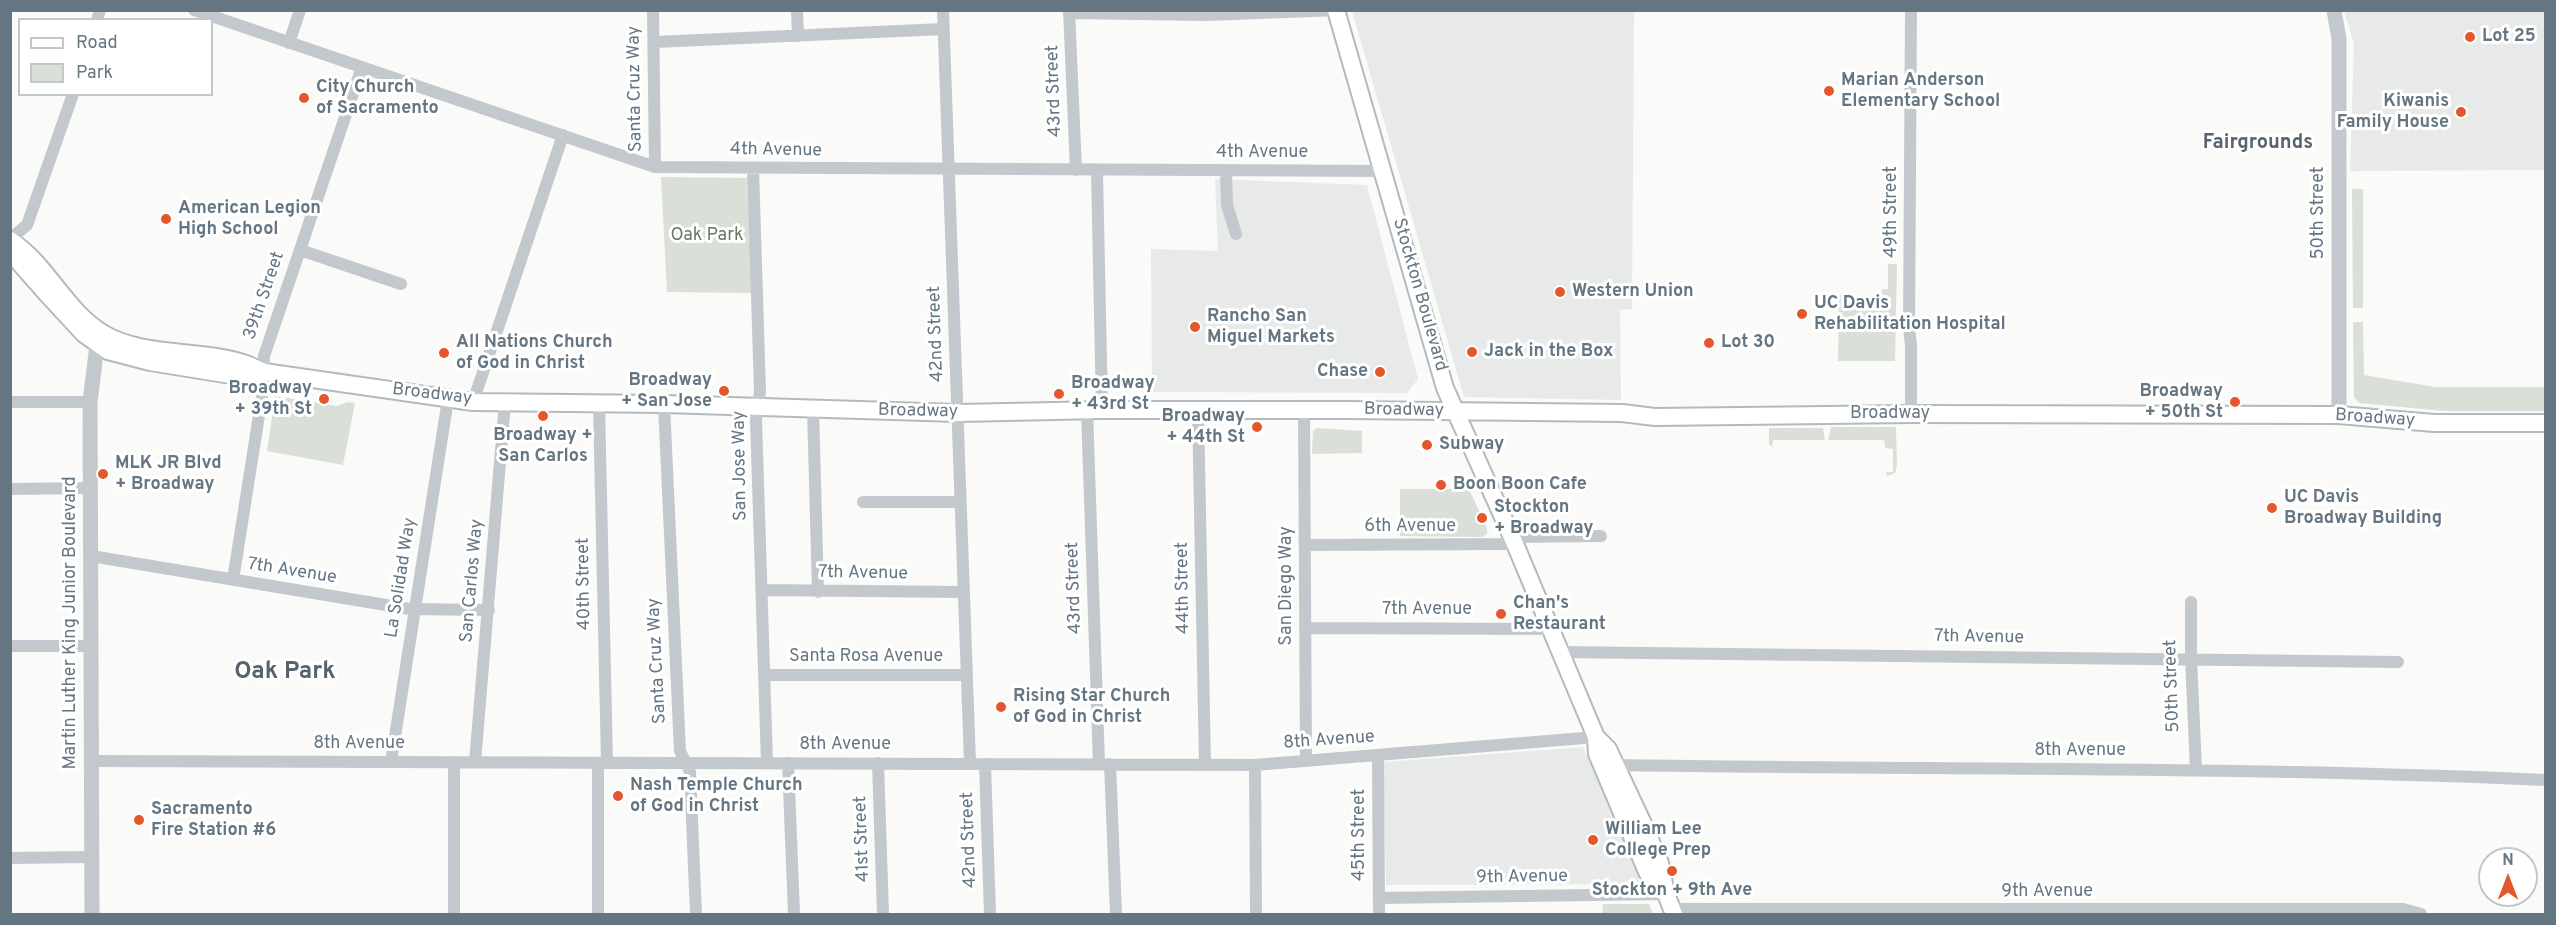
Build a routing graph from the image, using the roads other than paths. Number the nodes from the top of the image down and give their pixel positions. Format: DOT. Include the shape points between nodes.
graph roads {
  1 [pos="194,10"];
  2 [pos="300,10"];
  3 [pos="653,10"];
  4 [pos="797,10"];
  5 [pos="943,10"];
  6 [pos="1911,10"];
  7 [pos="2334,10"];
  8 [pos="1337,11"];
  9 [pos="1069,12"];
  10 [pos="943,29"];
  11 [pos="798,36"];
  12 [pos="655,42"];
  13 [pos="289,43"];
  14 [pos="362,67"];
  15 [pos="72,96"];
  16 [pos="563,135"];
  17 [pos="655,167"];
  18 [pos="753,169"];
  19 [pos="948,170"];
  20 [pos="1076,170"];
  21 [pos="1097,170"];
  22 [pos="1226,171"];
  23 [pos="1383,171"];
  24 [pos="1236,234"];
  25 [pos="10,240"];
  26 [pos="300,250"];
  27 [pos="401,284"];
  28 [pos="100,339"];
  29 [pos="264,372"];
  30 [pos="448,399"];
  31 [pos="10,402"];
  32 [pos="90,402"];
  33 [pos="473,402"];
  34 [pos="505,402"];
  35 [pos="599,404"];
  36 [pos="664,404"];
  37 [pos="758,408"];
  38 [pos="813,409"];
  39 [pos="1095,410"];
  40 [pos="1198,410"];
  41 [pos="1304,410"];
  42 [pos="1455,411"];
  43 [pos="958,413"];
  44 [pos="1911,414"];
  45 [pos="2339,415"];
  46 [pos="2546,423"];
  47 [pos="90,488"];
  48 [pos="10,489"];
  49 [pos="863,502"];
  50 [pos="959,502"];
  51 [pos="1601,536"];
  52 [pos="1512,541"];
  53 [pos="1305,545"];
  54 [pos="91,556"];
  55 [pos="233,580"];
  56 [pos="762,590"];
  57 [pos="818,591"];
  58 [pos="963,592"];
  59 [pos="2191,602"];
  60 [pos="416,609"];
  61 [pos="489,610"];
  62 [pos="1305,628"];
  63 [pos="1549,629"];
  64 [pos="10,646"];
  65 [pos="92,646"];
  66 [pos="1559,652"];
  67 [pos="2191,658"];
  68 [pos="2398,662"];
  69 [pos="765,675"];
  70 [pos="967,675"];
  71 [pos="1596,737"];
  72 [pos="1378,756"];
  73 [pos="92,761"];
  74 [pos="1306,761"];
  75 [pos="391,762"];
  76 [pos="454,762"];
  77 [pos="475,762"];
  78 [pos="603,763"];
  79 [pos="684,763"];
  80 [pos="767,763"];
  81 [pos="788,763"];
  82 [pos="878,763"];
  83 [pos="970,764"];
  84 [pos="985,764"];
  85 [pos="1105,764"];
  86 [pos="1205,765"];
  87 [pos="1254,765"];
  88 [pos="1615,765"];
  89 [pos="2196,770"];
  90 [pos="2546,780"];
  91 [pos="92,857"];
  92 [pos="10,858"];
  93 [pos="1378,898"];
  94 [pos="1671,906"];
  95 [pos="2193,912"];
  96 [pos="92,915"];
  97 [pos="454,915"];
  98 [pos="598,915"];
  99 [pos="696,915"];
  100 [pos="794,915"];
  101 [pos="883,915"];
  102 [pos="990,915"];
  103 [pos="1116,915"];
  104 [pos="1256,915"];
  105 [pos="1379,915"];
  106 [pos="2421,915"];
  1 -- 13 [label="street, 4th Avenue"];
  2 -- 13 [label="street"];
  3 -- 12 [label="street, Santa Cruz Way"];
  4 -- 11 [label="street"];
  5 -- 10 [label="street, 42nd Street"];
  6 -- 44 [label="street, 49th Street"];
  7 -- 45 [label="street, 50th Street" via="2339,39"];
  8 -- 9 [label="street" via="1207,15"];
  8 -- 23 [label="main road, Stockton Boulevard"];
  9 -- 20 [label="street, 43rd Street"];
  10 -- 11 [label="street"];
  10 -- 19 [label="street, 42nd Street"];
  11 -- 12 [label="street"];
  12 -- 17 [label="street, Santa Cruz Way"];
  13 -- 14 [label="street, 4th Avenue"];
  14 -- 16 [label="street, 4th Avenue"];
  14 -- 26 [label="street, 39th Street"];
  15 -- 25 [label="street" via="27,225"];
  16 -- 17 [label="street, 4th Avenue"];
  16 -- 33 [label="street"];
  17 -- 18 [label="street, 4th Avenue"];
  18 -- 19 [label="street, 4th Avenue"];
  18 -- 37 [label="street, San Jose Way"];
  19 -- 20 [label="street, 4th Avenue"];
  19 -- 43 [label="street, 42nd Street"];
  20 -- 21 [label="street, 4th Avenue"];
  21 -- 22 [label="street, 4th Avenue"];
  21 -- 39 [label="street, 43rd Street"];
  22 -- 23 [label="street, 4th Avenue"];
  22 -- 24 [label="street" via="1227,205"];
  23 -- 42 [label="main road, Stockton Boulevard"];
  25 -- 28 [label="main road, Broadway" via="17,260 76,327"];
  26 -- 27 [label="street"];
  26 -- 29 [label="street, 39th Street" via="264,356"];
  28 -- 29 [label="main road, Broadway" via="120,355 172,366 243,377"];
  28 -- 32 [label="street, Martin Luther King Junior Boulevard"];
  29 -- 30 [label="main road, Broadway"];
  29 -- 55 [label="street, 39th Street"];
  30 -- 33 [label="main road, Broadway"];
  30 -- 60 [label="street, La Solidad Way"];
  31 -- 32 [label="street"];
  32 -- 47 [label="street, Martin Luther King Junior Boulevard"];
  33 -- 34 [label="main road, Broadway"];
  34 -- 35 [label="main road, Broadway"];
  34 -- 61 [label="street, San Carlos Way"];
  35 -- 36 [label="main road, Broadway"];
  35 -- 78 [label="street, 40th Street"];
  36 -- 37 [label="main road, Broadway"];
  36 -- 79 [label="street, Santa Cruz Way" via="680,751"];
  37 -- 38 [label="main road, Broadway"];
  37 -- 56 [label="street, San Jose Way"];
  38 -- 43 [label="main road, Broadway"];
  38 -- 57 [label="street"];
  39 -- 40 [label="main road, Broadway"];
  39 -- 43 [label="main road, Broadway"];
  39 -- 85 [label="street, 43rd Street"];
  40 -- 41 [label="main road, Broadway"];
  40 -- 86 [label="street, 44th Street"];
  41 -- 42 [label="main road, Broadway"];
  41 -- 53 [label="street, San Diego Way"];
  42 -- 44 [label="main road, Broadway" via="1622,413 1655,417"];
  42 -- 52 [label="main road, Stockton Boulevard"];
  43 -- 50 [label="street, 42nd Street"];
  44 -- 45 [label="main road, Broadway"];
  45 -- 46 [label="main road, Broadway" via="2434,423"];
  47 -- 48 [label="street"];
  47 -- 54 [label="street, Martin Luther King Junior Boulevard"];
  49 -- 50 [label="street"];
  50 -- 58 [label="street, 42nd Street"];
  51 -- 52 [label="street, 6th Avenue"];
  52 -- 53 [label="street, 6th Avenue"];
  52 -- 63 [label="main road, Stockton Boulevard"];
  53 -- 62 [label="street, San Diego Way"];
  54 -- 55 [label="street, 7th Avenue"];
  54 -- 65 [label="street, Martin Luther King Junior Boulevard"];
  55 -- 60 [label="street, 7th Avenue"];
  56 -- 57 [label="street, 7th Avenue"];
  56 -- 69 [label="street, San Jose Way"];
  57 -- 58 [label="street, 7th Avenue"];
  58 -- 70 [label="street, 42nd Street"];
  59 -- 67 [label="street, 50th Street"];
  60 -- 61 [label="street, 7th Avenue"];
  60 -- 75 [label="street, La Solidad Way"];
  61 -- 77 [label="street, San Carlos Way"];
  62 -- 63 [label="street, 7th Avenue"];
  62 -- 74 [label="street, San Diego Way"];
  63 -- 66 [label="main road, Stockton Boulevard"];
  64 -- 65 [label="street"];
  65 -- 73 [label="street, Martin Luther King Junior Boulevard"];
  66 -- 67 [label="street, 7th Avenue"];
  66 -- 71 [label="main road, Stockton Boulevard"];
  67 -- 68 [label="street, 7th Avenue"];
  67 -- 89 [label="street, 50th Street"];
  69 -- 70 [label="street, Santa Rosa Avenue"];
  69 -- 80 [label="street, San Jose Way"];
  70 -- 83 [label="street, 42nd Street"];
  71 -- 72 [label="street, 8th Avenue"];
  71 -- 88 [label="main road, Stockton Boulevard" via="1608,748"];
  71 -- 94 [label="main road, Stockton Boulevard" via="1597,754 1647,872"];
  72 -- 74 [label="street, 8th Avenue"];
  72 -- 93 [label="street, 45th Street"];
  73 -- 75 [label="street, 8th Avenue"];
  73 -- 91 [label="street, Martin Luther King Junior Boulevard"];
  74 -- 87 [label="street, 8th Avenue"];
  75 -- 76 [label="street, 8th Avenue"];
  76 -- 77 [label="street, 8th Avenue"];
  76 -- 97 [label="street"];
  77 -- 78 [label="street, 8th Avenue"];
  78 -- 79 [label="street, 8th Avenue"];
  78 -- 98 [label="street, 40th Street"];
  79 -- 80 [label="street, 8th Avenue"];
  79 -- 99 [label="street, Santa Cruz Way" via="690,772"];
  80 -- 81 [label="street, 8th Avenue"];
  81 -- 82 [label="street, 8th Avenue"];
  81 -- 100 [label="street"];
  82 -- 83 [label="street, 8th Avenue"];
  82 -- 101 [label="street, 41st Street"];
  83 -- 84 [label="street, 8th Avenue"];
  84 -- 85 [label="street, 8th Avenue"];
  84 -- 102 [label="street, 42nd Street"];
  85 -- 86 [label="street, 8th Avenue"];
  85 -- 103 [label="street, 43rd Street"];
  86 -- 87 [label="street, 8th Avenue"];
  87 -- 104 [label="street"];
  88 -- 89 [label="street, 8th Avenue"];
  88 -- 94 [label="main road, Stockton Boulevard" via="1660,863"];
  89 -- 90 [label="street, 8th Avenue"];
  91 -- 92 [label="street"];
  91 -- 96 [label="street, Martin Luther King Junior Boulevard"];
  93 -- 94 [label="street, 9th Avenue"];
  93 -- 105 [label="street, 45th Street"];
  94 -- 95 [label="street, 9th Avenue"];
  95 -- 106 [label="street, 9th Avenue" via="2403,909"];
}
